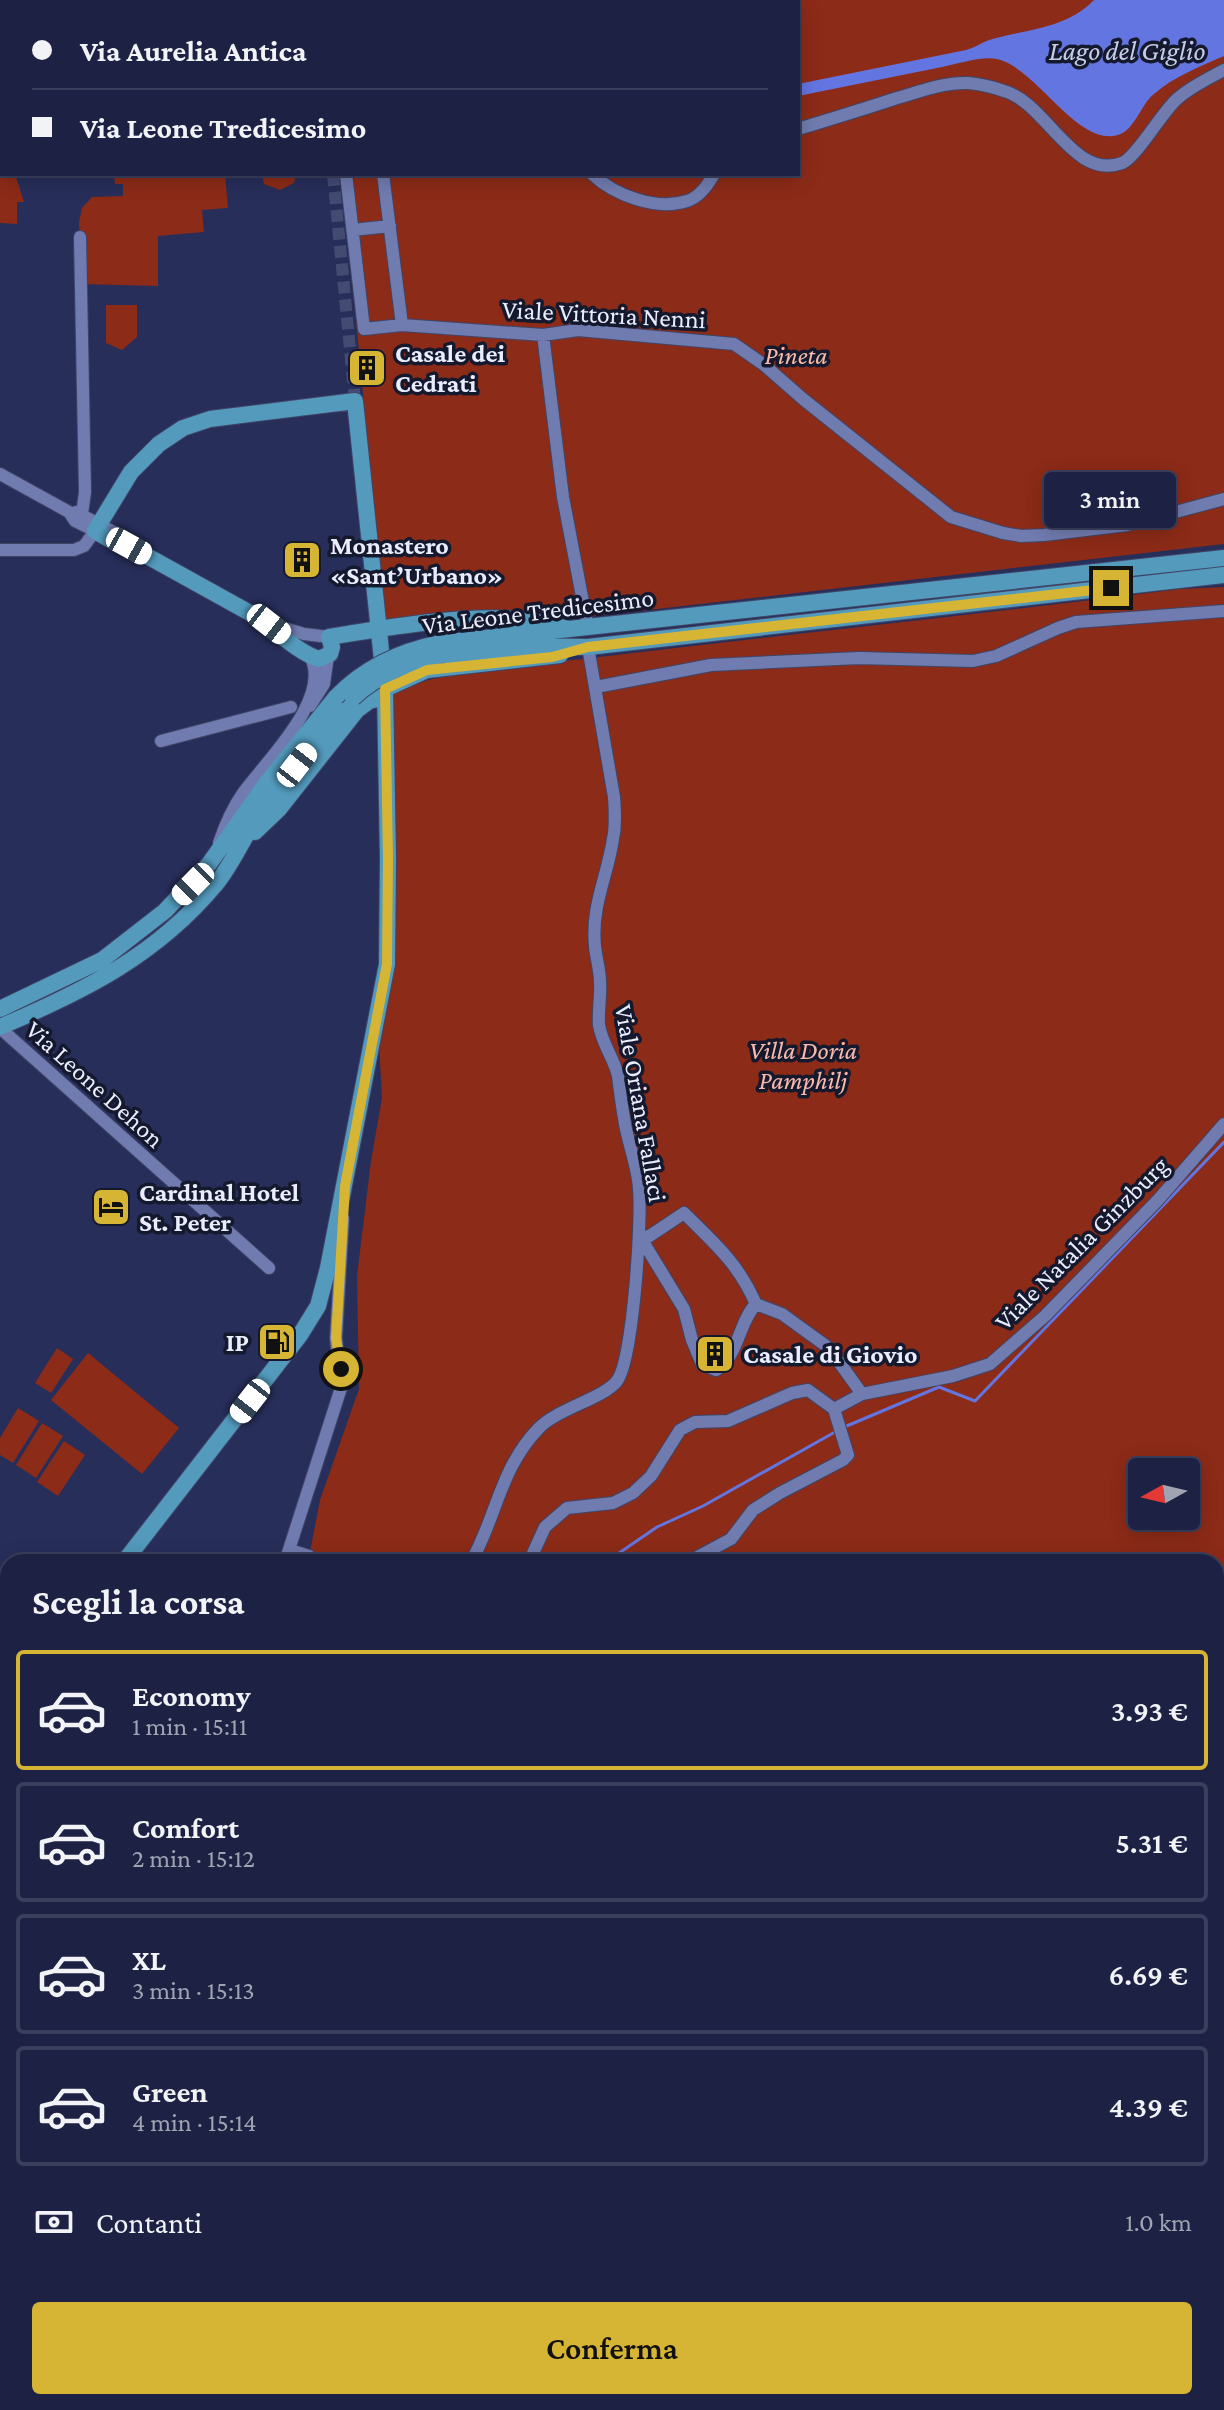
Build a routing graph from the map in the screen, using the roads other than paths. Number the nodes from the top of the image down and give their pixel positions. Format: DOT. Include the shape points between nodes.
graph roads {
  1 [pos="1224,70"];
  2 [pos="800,128"];
  3 [pos="346,176"];
  4 [pos="383,176"];
  5 [pos="595,176"];
  6 [pos="713,176"];
  7 [pos="390,226"];
  8 [pos="353,230"];
  9 [pos="80,237"];
  10 [pos="402,325"];
  11 [pos="543,335"];
  12 [pos="0,474"];
  13 [pos="1224,499"];
  14 [pos="76,513"];
  15 [pos="97,528"];
  16 [pos="0,550"];
  17 [pos="1224,558"];
  18 [pos="1224,575"];
  19 [pos="1224,611"];
  20 [pos="269,624"];
  21 [pos="588,628"];
  22 [pos="380,629"];
  23 [pos="569,629"];
  24 [pos="329,637"];
  25 [pos="588,647"];
  26 [pos="442,649"];
  27 [pos="310,656"];
  28 [pos="328,656"];
  29 [pos="315,673"];
  30 [pos="596,687"];
  31 [pos="385,693"];
  32 [pos="344,698"];
  33 [pos="291,707"];
  34 [pos="305,711"];
  35 [pos="161,741"];
  36 [pos="242,844"];
  37 [pos="215,857"];
  38 [pos="0,1009"];
  39 [pos="0,1028"];
  40 [pos="1224,1124"];
  41 [pos="345,1186"];
  42 [pos="639,1235"];
  43 [pos="269,1268"];
  44 [pos="756,1304"];
  45 [pos="318,1306"];
  46 [pos="336,1338"];
  47 [pos="862,1394"];
  48 [pos="834,1409"];
  49 [pos="130,1554"];
  50 [pos="289,1554"];
  51 [pos="476,1554"];
  52 [pos="533,1554"];
  53 [pos="703,1554"];
  1 -- 2 [label="street" via="1179,97 1132,156 1112,165 1076,154 1041,115 1008,91 969,83 944,85"];
  3 -- 8 [label="street"];
  4 -- 7 [label="street"];
  5 -- 6 [label="street" via="633,198 667,203 689,201"];
  7 -- 8 [label="street"];
  7 -- 10 [label="street"];
  8 -- 10 [label="street, Viale Vittoria Nenni" via="364,329"];
  9 -- 14 [label="street" via="85,492"];
  10 -- 11 [label="street, Viale Vittoria Nenni"];
  11 -- 13 [label="street, Viale Vittoria Nenni" via="578,330 734,344 951,517 1003,533 1044,535 1127,525"];
  11 -- 21 [label="street" via="563,497"];
  12 -- 14 [label="street"];
  14 -- 15 [label="street"];
  15 -- 16 [label="street" via="84,546 74,550"];
  15 -- 20 [label="main road"];
  15 -- 22 [label="main road" via="131,472 183,428 210,419 355,401"];
  17 -- 21 [label="main road, Via Leone Tredicesimo"];
  18 -- 25 [label="main road, Via Leone Tredicesimo"];
  19 -- 30 [label="street" via="1076,622 973,661 859,658 711,665"];
  20 -- 24 [label="street"];
  20 -- 27 [label="main road"];
  21 -- 23 [label="main road, Via Leone Tredicesimo"];
  22 -- 23 [label="main road" via="506,618"];
  22 -- 24 [label="main road"];
  22 -- 31 [label="main road"];
  23 -- 26 [label="main road, Via Leone Tredicesimo"];
  24 -- 28 [label="main road"];
  25 -- 26 [label="main road, Via Leone Tredicesimo"];
  25 -- 30 [label="street, Viale Oriana Fallaci"];
  25 -- 31 [label="main road" via="552,657 427,670"];
  26 -- 32 [label="main road, Via Leone Tredicesimo, bridge" via="409,651 380,664 355,679"];
  27 -- 28 [label="main road"];
  27 -- 29 [label="street"];
  28 -- 34 [label="street" via="324,684"];
  29 -- 33 [label="street"];
  29 -- 34 [label="street"];
  30 -- 42 [label="street, Viale Oriana Fallaci" via="615,819 595,908 599,1023 617,1071 639,1187"];
  31 -- 36 [label="main road" via="357,710 279,809"];
  31 -- 41 [label="main road" via="387,964"];
  32 -- 36 [label="main road, Via Leone Tredicesimo"];
  32 -- 37 [label="main road, Via Leone Tredicesimo" via="268,781"];
  33 -- 34 [label="street"];
  33 -- 35 [label="street"];
  34 -- 37 [label="street" via="231,813"];
  36 -- 39 [label="main road, Via Leone Tredicesimo" via="206,895 139,956 76,994"];
  37 -- 38 [label="main road, Via Leone Tredicesimo" via="165,911 102,960"];
  39 -- 43 [label="street, Via Leone Dehon"];
  40 -- 47 [label="street, Viale Natalia Ginzburg" via="1045,1316 990,1364"];
  41 -- 45 [label="main road"];
  41 -- 46 [label="street"];
  42 -- 44 [label="street" via="648,1237 684,1213 728,1256"];
  42 -- 44 [label="street" via="684,1309 702,1364 716,1370 723,1366"];
  42 -- 51 [label="street, Viale Oriana Fallaci" via="629,1348 617,1381 541,1425 516,1455"];
  44 -- 47 [label="street" via="782,1314 829,1348"];
  45 -- 46 [label="street" via="330,1313"];
  45 -- 49 [label="main road"];
  46 -- 50 [label="street" via="340,1395"];
  47 -- 48 [label="street, Viale Natalia Ginzburg"];
  48 -- 52 [label="street" via="808,1390 728,1421 695,1422 680,1430 651,1476 633,1493 613,1503 567,1508 545,1527"];
  48 -- 53 [label="street" via="848,1455 753,1510 731,1539"];
}
